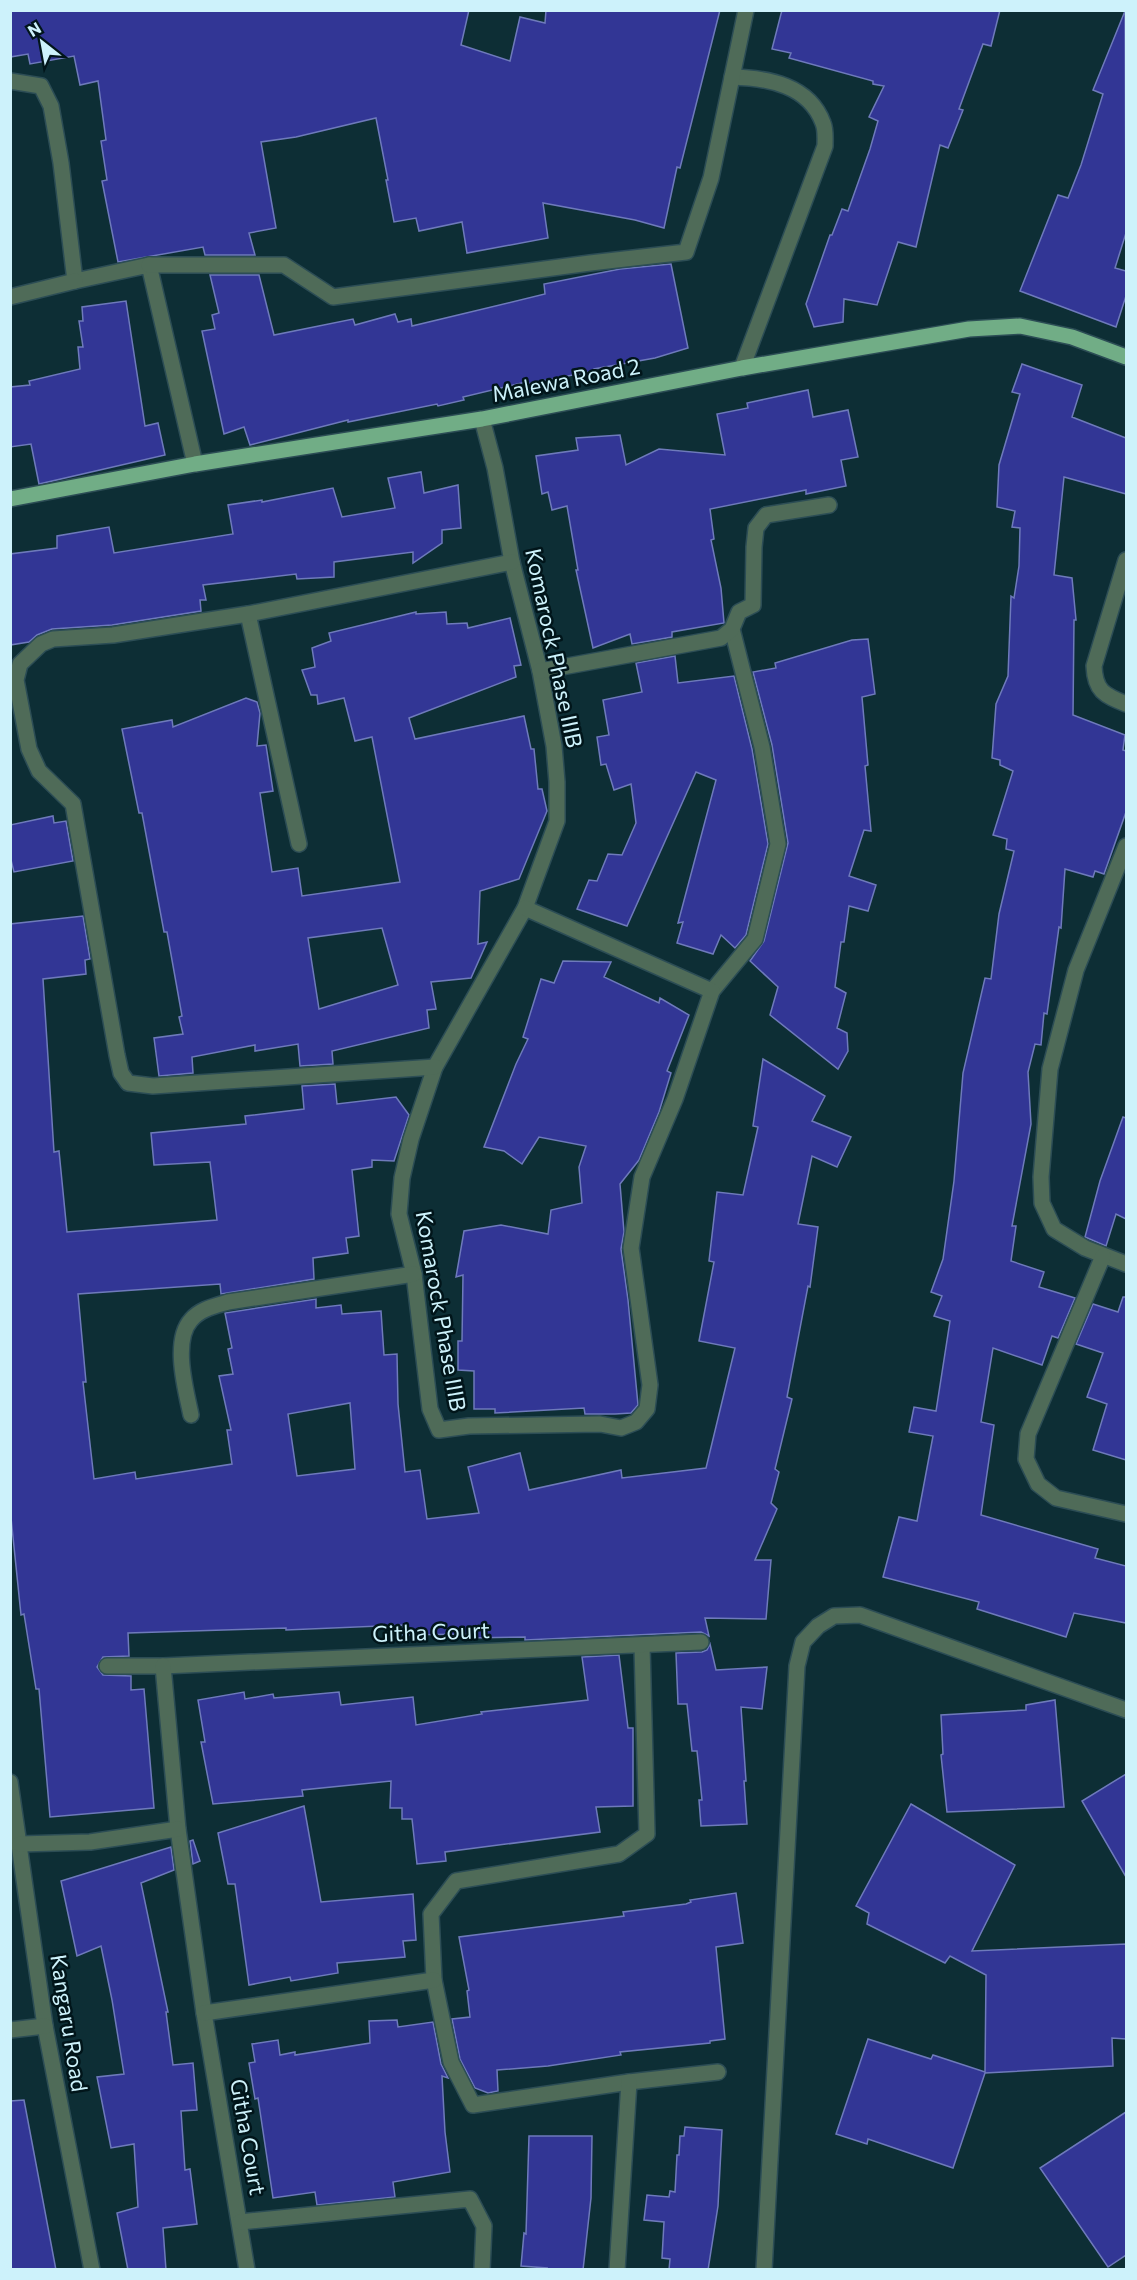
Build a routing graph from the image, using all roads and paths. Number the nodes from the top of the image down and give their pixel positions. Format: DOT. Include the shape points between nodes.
graph roads {
  1 [pos="746,10"];
  2 [pos="732,77"];
  3 [pos="10,81"];
  4 [pos="149,265"];
  5 [pos="75,281"];
  6 [pos="10,297"];
  7 [pos="1126,357"];
  8 [pos="742,368"];
  9 [pos="482,419"];
  10 [pos="195,464"];
  11 [pos="10,499"];
  12 [pos="829,505"];
  13 [pos="1126,560"];
  14 [pos="512,562"];
  15 [pos="248,614"];
  16 [pos="732,629"];
  17 [pos="540,671"];
  18 [pos="1126,704"];
  19 [pos="299,844"];
  20 [pos="1126,846"];
  21 [pos="525,908"];
  22 [pos="712,991"];
  23 [pos="435,1066"];
  24 [pos="1103,1256"];
  25 [pos="1126,1264"];
  26 [pos="414,1274"];
  27 [pos="190,1415"];
  28 [pos="1126,1514"];
  29 [pos="701,1642"];
  30 [pos="642,1646"];
  31 [pos="107,1666"];
  32 [pos="164,1666"];
  33 [pos="1126,1710"];
  34 [pos="10,1782"];
  35 [pos="178,1829"];
  36 [pos="20,1844"];
  37 [pos="434,1980"];
  38 [pos="204,2013"];
  39 [pos="45,2026"];
  40 [pos="10,2031"];
  41 [pos="718,2072"];
  42 [pos="629,2082"];
  43 [pos="240,2222"];
  44 [pos="91,2269"];
  45 [pos="247,2270"];
  46 [pos="482,2270"];
  47 [pos="617,2270"];
  48 [pos="764,2270"];
  1 -- 2 [label="street"];
  2 -- 4 [label="street" via="711,178 686,252 333,297 285,265"];
  2 -- 8 [label="street" via="756,77 797,90 813,104 824,125 825,146"];
  3 -- 5 [label="street" via="41,86 51,106"];
  4 -- 5 [label="street"];
  4 -- 10 [label="street"];
  5 -- 6 [label="street"];
  7 -- 8 [label="main road, Malewa Road 2" via="1072,337 1020,326 969,328"];
  8 -- 9 [label="main road, Malewa Road 2"];
  9 -- 10 [label="main road, Malewa Road 2"];
  9 -- 14 [label="street, Komarock Phase IIIB"];
  10 -- 11 [label="main road, Malewa Road 2"];
  12 -- 16 [label="street" via="766,515 756,528 753,605 739,612"];
  13 -- 18 [label="street" via="1094,666 1094,680 1105,694"];
  14 -- 15 [label="street"];
  14 -- 17 [label="street, Komarock Phase IIIB"];
  15 -- 19 [label="street"];
  15 -- 23 [label="street" via="113,635 53,639 20,664 16,680 29,749 39,771 73,804 121,1073 128,1083 153,1086"];
  16 -- 17 [label="street" via="721,638"];
  16 -- 22 [label="street, Komarock Phase IIIB" via="762,747 778,844 755,939"];
  17 -- 21 [label="street, Komarock Phase IIIB" via="554,746 557,821"];
  20 -- 24 [label="street" via="1076,970 1050,1069 1041,1177 1042,1203 1054,1229"];
  21 -- 22 [label="street"];
  21 -- 23 [label="street, Komarock Phase IIIB"];
  22 -- 26 [label="street, Komarock Phase IIIB" via="675,1100 642,1177 631,1248 650,1385 646,1409 636,1422 621,1428 600,1424 440,1430 430,1409"];
  23 -- 26 [label="street, Komarock Phase IIIB" via="402,1178 399,1214"];
  24 -- 25 [label="street"];
  24 -- 28 [label="street" via="1028,1434 1026,1459 1038,1484 1056,1498"];
  26 -- 27 [label="street" via="228,1302 204,1310 190,1320 183,1336 181,1367"];
  29 -- 30 [label="street, Githa Court"];
  30 -- 32 [label="street, Githa Court"];
  30 -- 37 [label="street" via="647,1834 619,1854 456,1881 431,1914"];
  31 -- 32 [label="street, Githa Court"];
  32 -- 35 [label="street, Githa Court"];
  33 -- 48 [label="street" via="860,1614 834,1616 803,1641 797,1678"];
  34 -- 36 [label="street, Kangaru Road"];
  35 -- 36 [label="street" via="90,1842"];
  35 -- 38 [label="street, Githa Court"];
  36 -- 39 [label="street, Kangaru Road"];
  37 -- 38 [label="street"];
  37 -- 42 [label="street" via="451,2062 473,2105"];
  38 -- 43 [label="street, Githa Court"];
  39 -- 40 [label="street"];
  39 -- 44 [label="street, Kangaru Road"];
  41 -- 42 [label="street"];
  42 -- 47 [label="street"];
  43 -- 45 [label="street, Githa Court"];
  43 -- 46 [label="street" via="470,2199 483,2226"];
}
